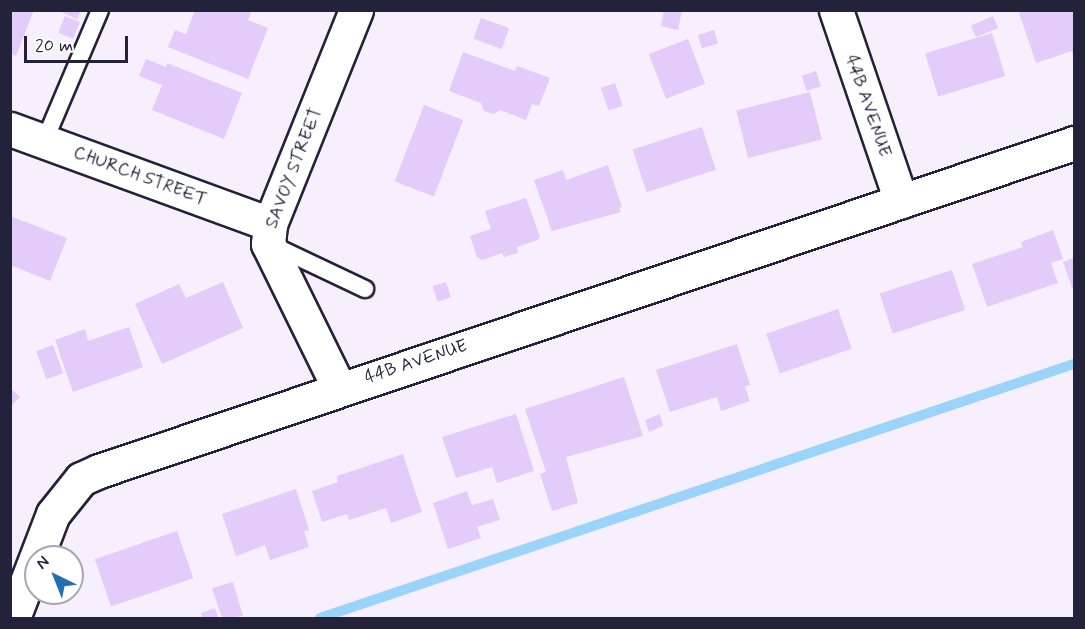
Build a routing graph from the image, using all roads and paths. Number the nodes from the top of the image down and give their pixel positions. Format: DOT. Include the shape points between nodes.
graph roads {
  1 [pos="100,10"];
  2 [pos="356,10"];
  3 [pos="836,10"];
  4 [pos="10,129"];
  5 [pos="44,142"];
  6 [pos="1074,143"];
  7 [pos="901,201"];
  8 [pos="269,234"];
  9 [pos="365,289"];
  10 [pos="339,388"];
  11 [pos="14,618"];
  1 -- 5 [label="lane"];
  2 -- 8 [label="street, SAVOY STREET"];
  3 -- 7 [label="street, 44B AVENUE"];
  4 -- 5 [label="street, CHURCH STREET"];
  5 -- 8 [label="street, CHURCH STREET"];
  6 -- 7 [label="street, 44B AVENUE"];
  7 -- 10 [label="street, 44B AVENUE"];
  8 -- 9 [label="lane"];
  8 -- 10 [label="street, SAVOY STREET"];
  10 -- 11 [label="street, 44B AVENUE" via="81,479 53,514"];
}
